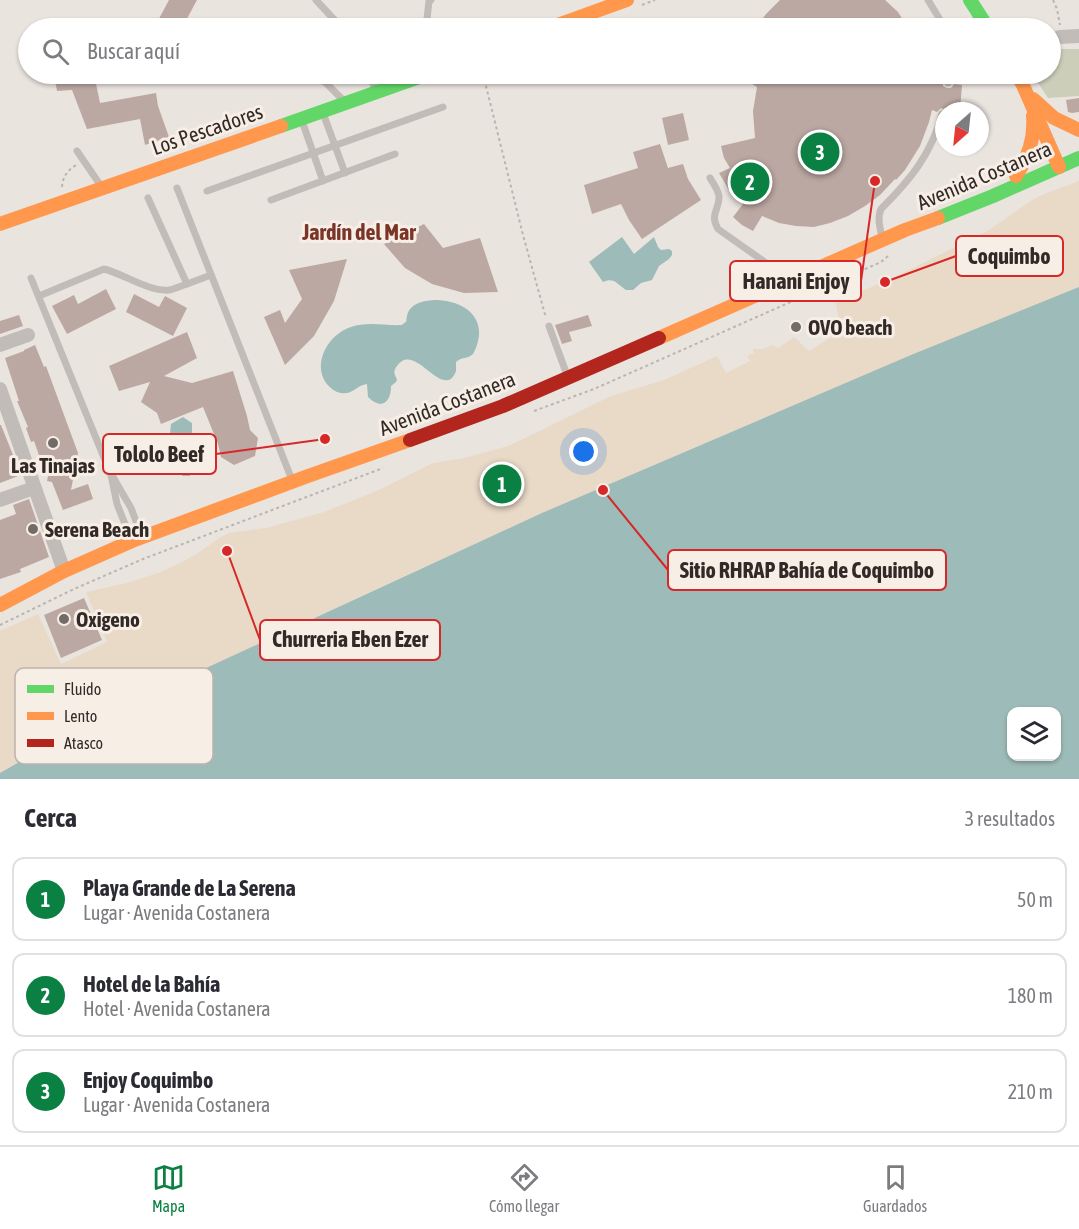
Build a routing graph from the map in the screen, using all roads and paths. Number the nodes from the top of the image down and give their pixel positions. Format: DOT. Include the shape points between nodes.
graph roads {
  1 [pos="316,0"];
  2 [pos="431,0"];
  3 [pos="627,0"];
  4 [pos="928,0"];
  5 [pos="970,0"];
  6 [pos="1053,0"];
  7 [pos="333,18"];
  8 [pos="427,18"];
  9 [pos="577,18"];
  10 [pos="939,18"];
  11 [pos="982,18"];
  12 [pos="1059,18"];
  13 [pos="1079,36"];
  14 [pos="1061,37"];
  15 [pos="327,84"];
  16 [pos="373,84"];
  17 [pos="396,84"];
  18 [pos="485,84"];
  19 [pos="1022,84"];
  20 [pos="1023,84"];
  21 [pos="377,91"];
  22 [pos="345,103"];
  23 [pos="1031,104"];
  24 [pos="444,107"];
  25 [pos="322,111"];
  26 [pos="302,118"];
  27 [pos="1079,130"];
  28 [pos="935,136"];
  29 [pos="334,146"];
  30 [pos="1079,148"];
  31 [pos="77,151"];
  32 [pos="313,153"];
  33 [pos="395,154"];
  34 [pos="1079,158"];
  35 [pos="1057,163"];
  36 [pos="345,173"];
  37 [pos="1016,176"];
  38 [pos="710,178"];
  39 [pos="323,181"];
  40 [pos="103,188"];
  41 [pos="177,188"];
  42 [pos="207,191"];
  43 [pos="148,198"];
  44 [pos="271,200"];
  45 [pos="0,224"];
  46 [pos="905,230"];
  47 [pos="883,240"];
  48 [pos="211,275"];
  49 [pos="32,278"];
  50 [pos="187,284"];
  51 [pos="780,285"];
  52 [pos="39,296"];
  53 [pos="549,326"];
  54 [pos="28,335"];
  55 [pos="0,345"];
  56 [pos="567,378"];
  57 [pos="0,389"];
  58 [pos="111,475"];
  59 [pos="293,482"];
  60 [pos="34,488"];
  61 [pos="0,500"];
  62 [pos="137,539"];
  63 [pos="64,571"];
  64 [pos="0,605"];
  1 -- 7 [label="lane"];
  2 -- 8 [label="lane"];
  3 -- 9 [label="main road"];
  4 -- 10 [label="lane"];
  5 -- 11 [label="main road"];
  6 -- 12 [label="path"];
  13 -- 14 [label="street"];
  15 -- 22 [label="lane"];
  16 -- 21 [label="lane"];
  17 -- 21 [label="main road, Los Pescadores"];
  18 -- 53 [label="path"];
  19 -- 23 [label="main road"];
  20 -- 27 [label="main road" via="1049,116"];
  21 -- 22 [label="main road, Los Pescadores"];
  22 -- 25 [label="main road, Los Pescadores"];
  23 -- 35 [label="main road"];
  23 -- 37 [label="main road" via="1032,145"];
  24 -- 29 [label="lane"];
  25 -- 26 [label="main road, Los Pescadores"];
  25 -- 29 [label="lane"];
  26 -- 32 [label="lane"];
  26 -- 40 [label="main road, Los Pescadores"];
  28 -- 47 [label="lane" via="920,166 879,213"];
  29 -- 32 [label="lane"];
  29 -- 36 [label="lane"];
  30 -- 35 [label="main road, Avenida Costanera"];
  31 -- 40 [label="lane"];
  32 -- 39 [label="lane"];
  32 -- 42 [label="lane"];
  33 -- 36 [label="lane"];
  34 -- 35 [label="main road, Avenida Costanera"];
  35 -- 37 [label="main road, Avenida Costanera"];
  35 -- 46 [label="main road, Avenida Costanera" via="966,208"];
  36 -- 39 [label="lane"];
  37 -- 46 [label="main road, Avenida Costanera" via="945,205"];
  38 -- 51 [label="lane" via="720,199 714,223 769,265"];
  39 -- 44 [label="lane"];
  40 -- 45 [label="main road, Los Pescadores"];
  41 -- 48 [label="lane"];
  43 -- 50 [label="lane"];
  46 -- 47 [label="main road, Avenida Costanera"];
  47 -- 51 [label="main road, Avenida Costanera"];
  48 -- 50 [label="lane"];
  48 -- 59 [label="lane"];
  49 -- 52 [label="lane"];
  50 -- 52 [label="lane" via="168,290 152,288 104,269"];
  51 -- 56 [label="main road, Avenida Costanera"];
  52 -- 58 [label="lane"];
  53 -- 56 [label="lane"];
  54 -- 55 [label="street"];
  56 -- 59 [label="main road, Avenida Costanera" via="503,406"];
  57 -- 60 [label="street"];
  58 -- 62 [label="lane" via="117,504"];
  58 -- 62 [label="lane" via="129,503"];
  59 -- 62 [label="main road, Avenida Costanera"];
  60 -- 61 [label="street"];
  60 -- 63 [label="street"];
  62 -- 63 [label="main road, Avenida Costanera"];
  63 -- 64 [label="main road, Avenida Costanera"];
}
